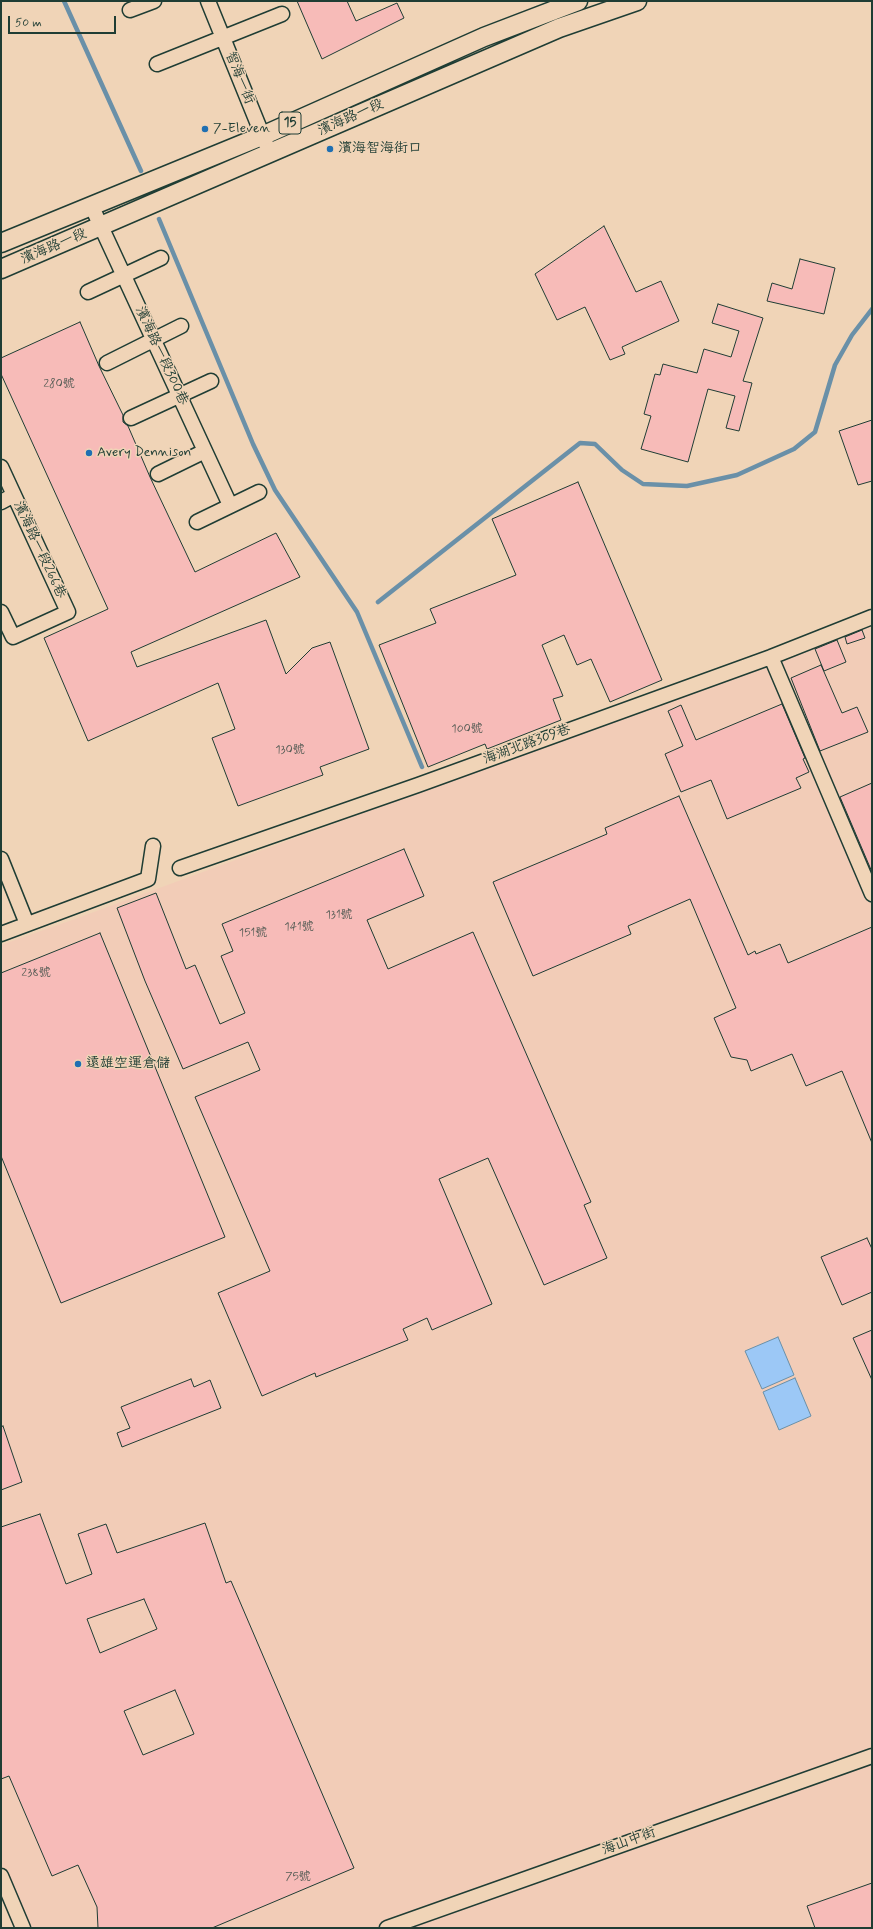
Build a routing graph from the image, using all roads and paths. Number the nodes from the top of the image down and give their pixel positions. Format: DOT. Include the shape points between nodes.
graph roads {
  1 [pos="154,1"];
  2 [pos="208,1"];
  3 [pos="578,1"];
  4 [pos="638,1"];
  5 [pos="130,10"];
  6 [pos="282,14"];
  7 [pos="223,38"];
  8 [pos="469,44"];
  9 [pos="480,62"];
  10 [pos="157,64"];
  11 [pos="262,136"];
  12 [pos="270,154"];
  13 [pos="92,207"];
  14 [pos="100,227"];
  15 [pos="7,241"];
  16 [pos="161,258"];
  17 [pos="23,260"];
  18 [pos="1,269"];
  19 [pos="123,276"];
  20 [pos="88,292"];
  21 [pos="181,326"];
  22 [pos="153,340"];
  23 [pos="107,363"];
  24 [pos="211,381"];
  25 [pos="179,396"];
  26 [pos="131,418"];
  27 [pos="205,451"];
  28 [pos="1,467"];
  29 [pos="158,474"];
  30 [pos="259,492"];
  31 [pos="14,495"];
  32 [pos="1,502"];
  33 [pos="230,505"];
  34 [pos="197,522"];
  35 [pos="1,612"];
  36 [pos="872,617"];
  37 [pos="771,657"];
  38 [pos="153,846"];
  39 [pos="1,859"];
  40 [pos="180,868"];
  41 [pos="872,894"];
  42 [pos="27,924"];
  43 [pos="1,934"];
  44 [pos="872,1756"];
  45 [pos="1,1876"];
  46 [pos="24,1928"];
  47 [pos="387,1928"];
  1 -- 5 [label="street"];
  2 -- 7 [label="street, 智海一街"];
  3 -- 8 [label="main road, 濱海路一段 / 15"];
  4 -- 9 [label="main road, 濱海路一段 / 15" via="559,28"];
  6 -- 7 [label="street"];
  7 -- 10 [label="street"];
  7 -- 11 [label="street, 智海一街"];
  8 -- 9 [label="main road"];
  8 -- 11 [label="main road, 濱海路一段 / 15"];
  9 -- 12 [label="main road, 濱海路一段 / 15"];
  11 -- 12 [label="street, 智海一街"];
  11 -- 13 [label="main road, 濱海路一段 / 15"];
  12 -- 14 [label="main road, 濱海路一段 / 15"];
  13 -- 14 [label="street, 濱海路一段300巷"];
  13 -- 15 [label="main road, 濱海路一段 / 15"];
  14 -- 17 [label="main road, 濱海路一段 / 15"];
  14 -- 19 [label="street, 濱海路一段300巷"];
  15 -- 17 [label="main road"];
  16 -- 19 [label="street"];
  17 -- 18 [label="main road, 濱海路一段 / 15"];
  19 -- 20 [label="street"];
  19 -- 22 [label="street, 濱海路一段300巷"];
  21 -- 22 [label="street"];
  22 -- 23 [label="street"];
  22 -- 25 [label="street, 濱海路一段300巷"];
  24 -- 25 [label="street"];
  25 -- 26 [label="street"];
  25 -- 27 [label="street, 濱海路一段300巷"];
  27 -- 29 [label="street"];
  27 -- 33 [label="street, 濱海路一段300巷"];
  28 -- 31 [label="street, 濱海路一段266巷"];
  30 -- 33 [label="street"];
  31 -- 32 [label="street"];
  31 -- 35 [label="street, 濱海路一段266巷" via="68,612 13,637"];
  33 -- 34 [label="street"];
  36 -- 37 [label="street, 海湖北路309巷"];
  37 -- 40 [label="street, 海湖北路309巷"];
  37 -- 41 [label="street"];
  38 -- 42 [label="street" via="148,879"];
  39 -- 42 [label="street"];
  42 -- 43 [label="street"];
  44 -- 47 [label="street, 海山中街"];
  45 -- 46 [label="street"];
}
